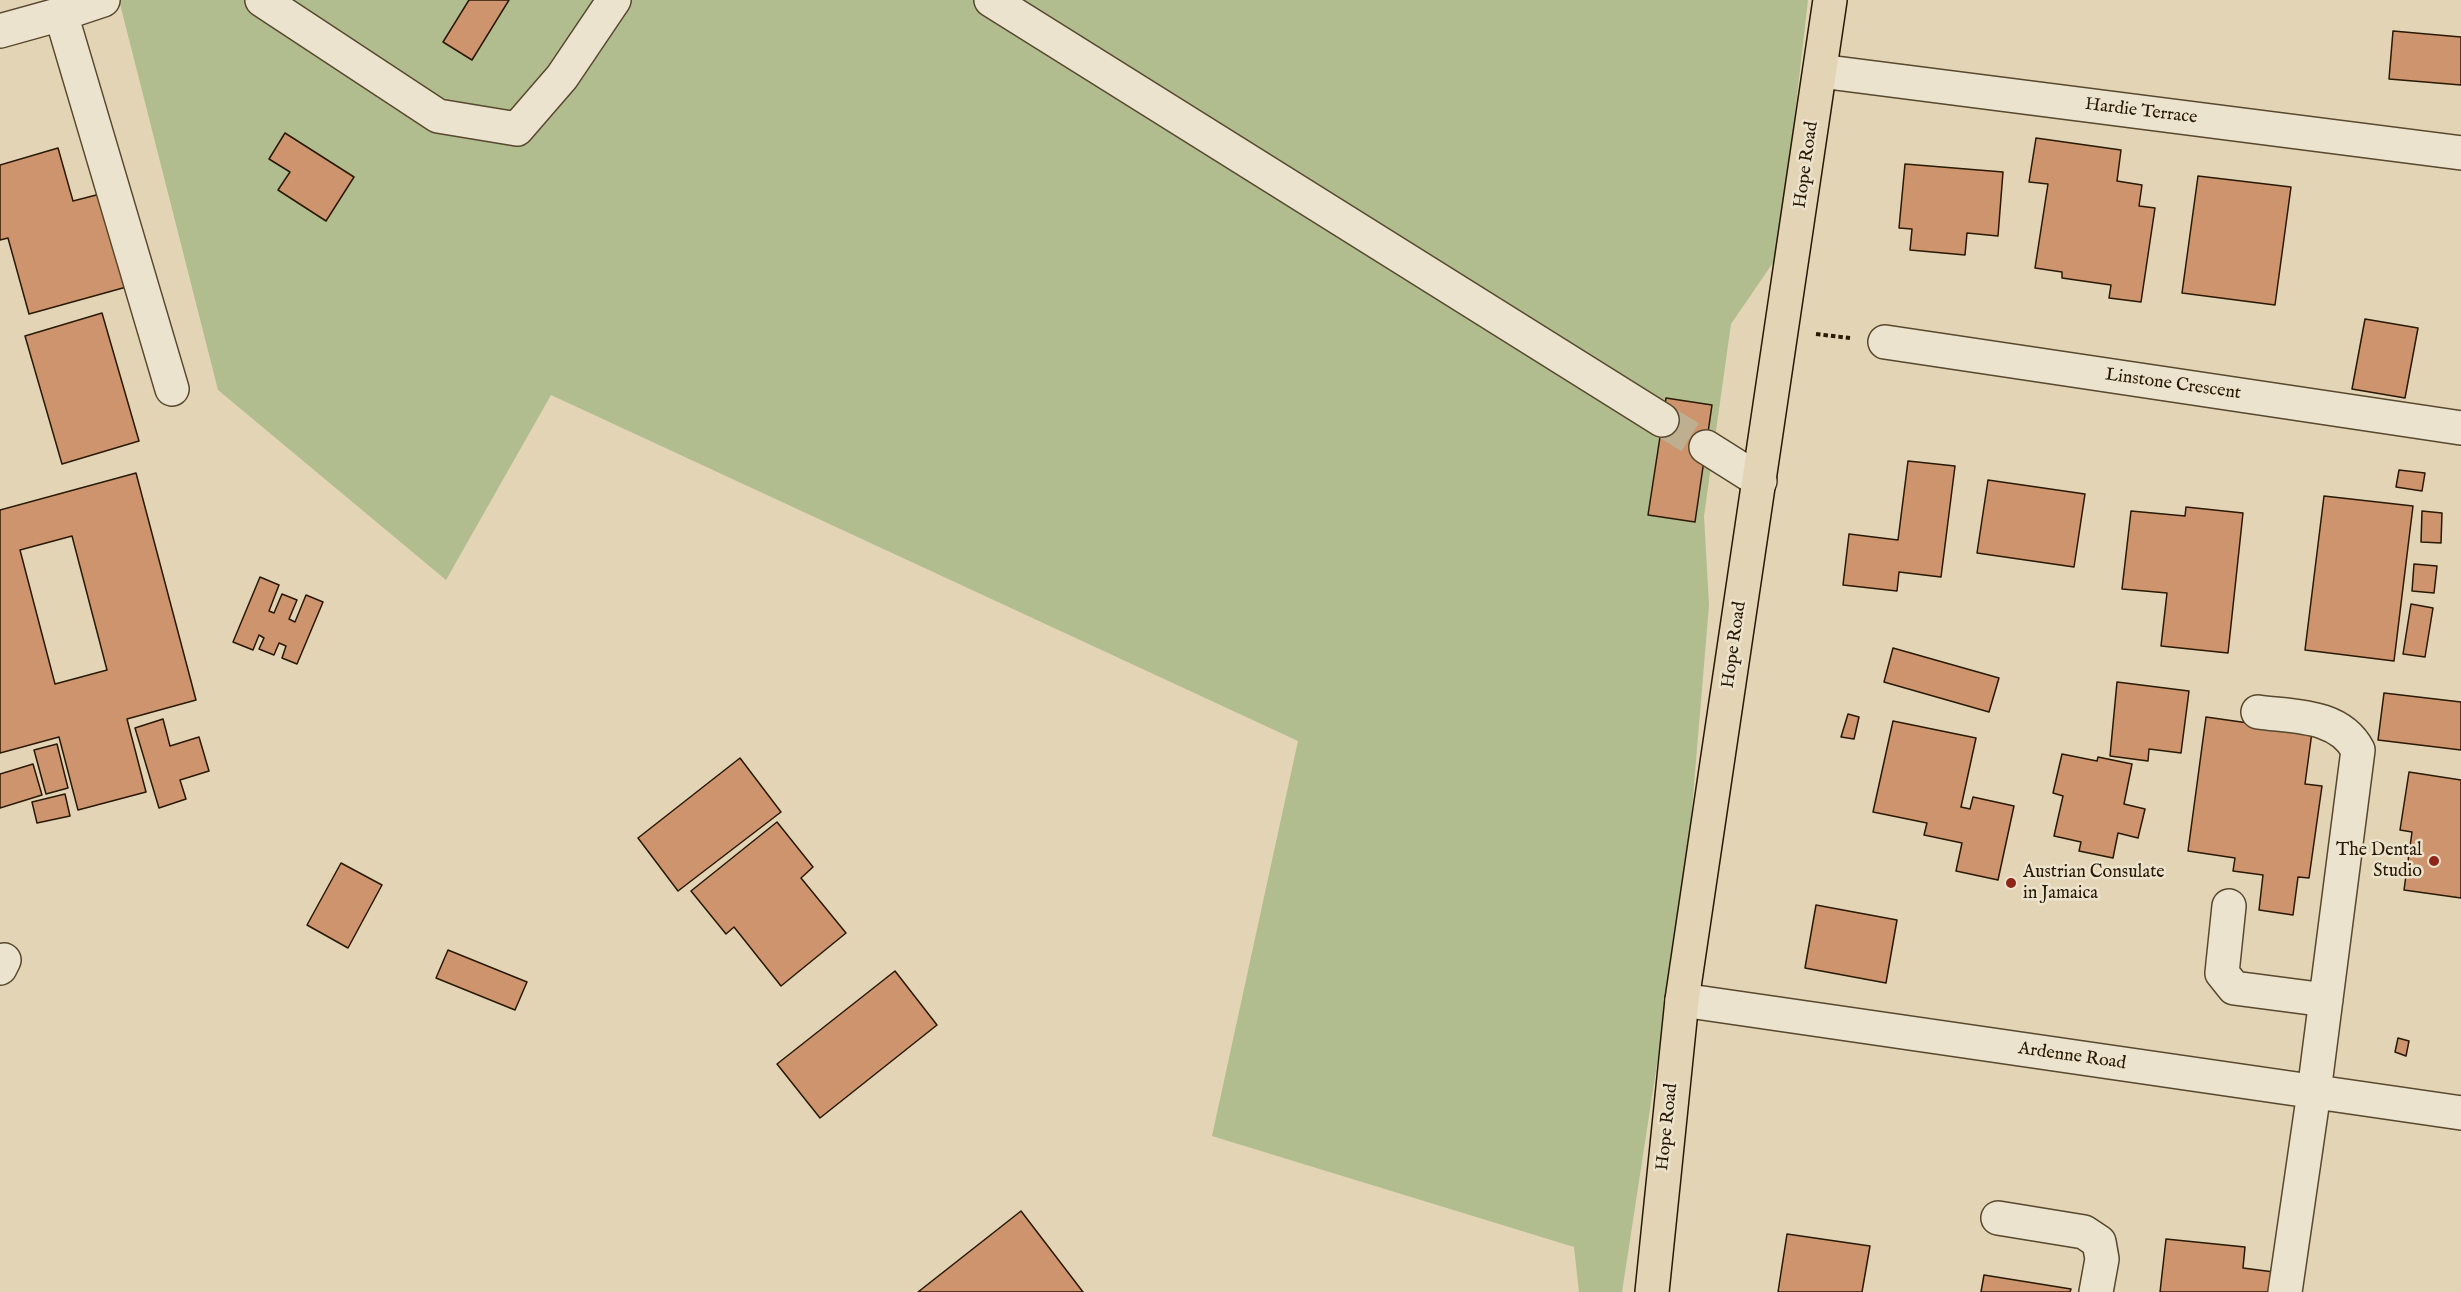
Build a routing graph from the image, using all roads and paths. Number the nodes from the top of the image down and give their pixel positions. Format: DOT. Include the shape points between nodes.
graph roads {
  1 [pos="103,0"];
  2 [pos="261,0"];
  3 [pos="614,0"];
  4 [pos="991,0"];
  5 [pos="1830,0"];
  6 [pos="61,14"];
  7 [pos="0,31"];
  8 [pos="1820,71"];
  9 [pos="2461,153"];
  10 [pos="1782,331"];
  11 [pos="1885,342"];
  12 [pos="172,389"];
  13 [pos="1662,420"];
  14 [pos="2461,428"];
  15 [pos="1706,447"];
  16 [pos="1760,481"];
  17 [pos="2258,712"];
  18 [pos="2229,906"];
  19 [pos="1682,1000"];
  20 [pos="2326,1000"];
  21 [pos="2314,1092"];
  22 [pos="2461,1113"];
  23 [pos="1998,1218"];
  24 [pos="1652,1292"];
  25 [pos="2096,1292"];
  26 [pos="2285,1292"];
  1 -- 6 [label="street"];
  2 -- 3 [label="street" via="438,116 517,129 562,77"];
  4 -- 13 [label="street"];
  5 -- 8 [label="main road, Hope Road"];
  6 -- 7 [label="street"];
  6 -- 12 [label="street"];
  8 -- 9 [label="street, Hardie Terrace"];
  8 -- 10 [label="main road, Hope Road"];
  10 -- 11 [label="path"];
  10 -- 16 [label="main road, Hope Road"];
  11 -- 14 [label="street, Linstone Crescent"];
  15 -- 16 [label="street"];
  16 -- 19 [label="main road, Hope Road"];
  17 -- 20 [label="street" via="2330,723 2351,737 2358,750"];
  18 -- 20 [label="street" via="2222,973 2227,982 2234,988"];
  19 -- 21 [label="street, Ardenne Road"];
  19 -- 24 [label="main road, Hope Road"];
  20 -- 21 [label="street"];
  21 -- 22 [label="street, Ardenne Road"];
  21 -- 26 [label="street"];
  23 -- 25 [label="street" via="2084,1232 2099,1242 2102,1259"];
}
